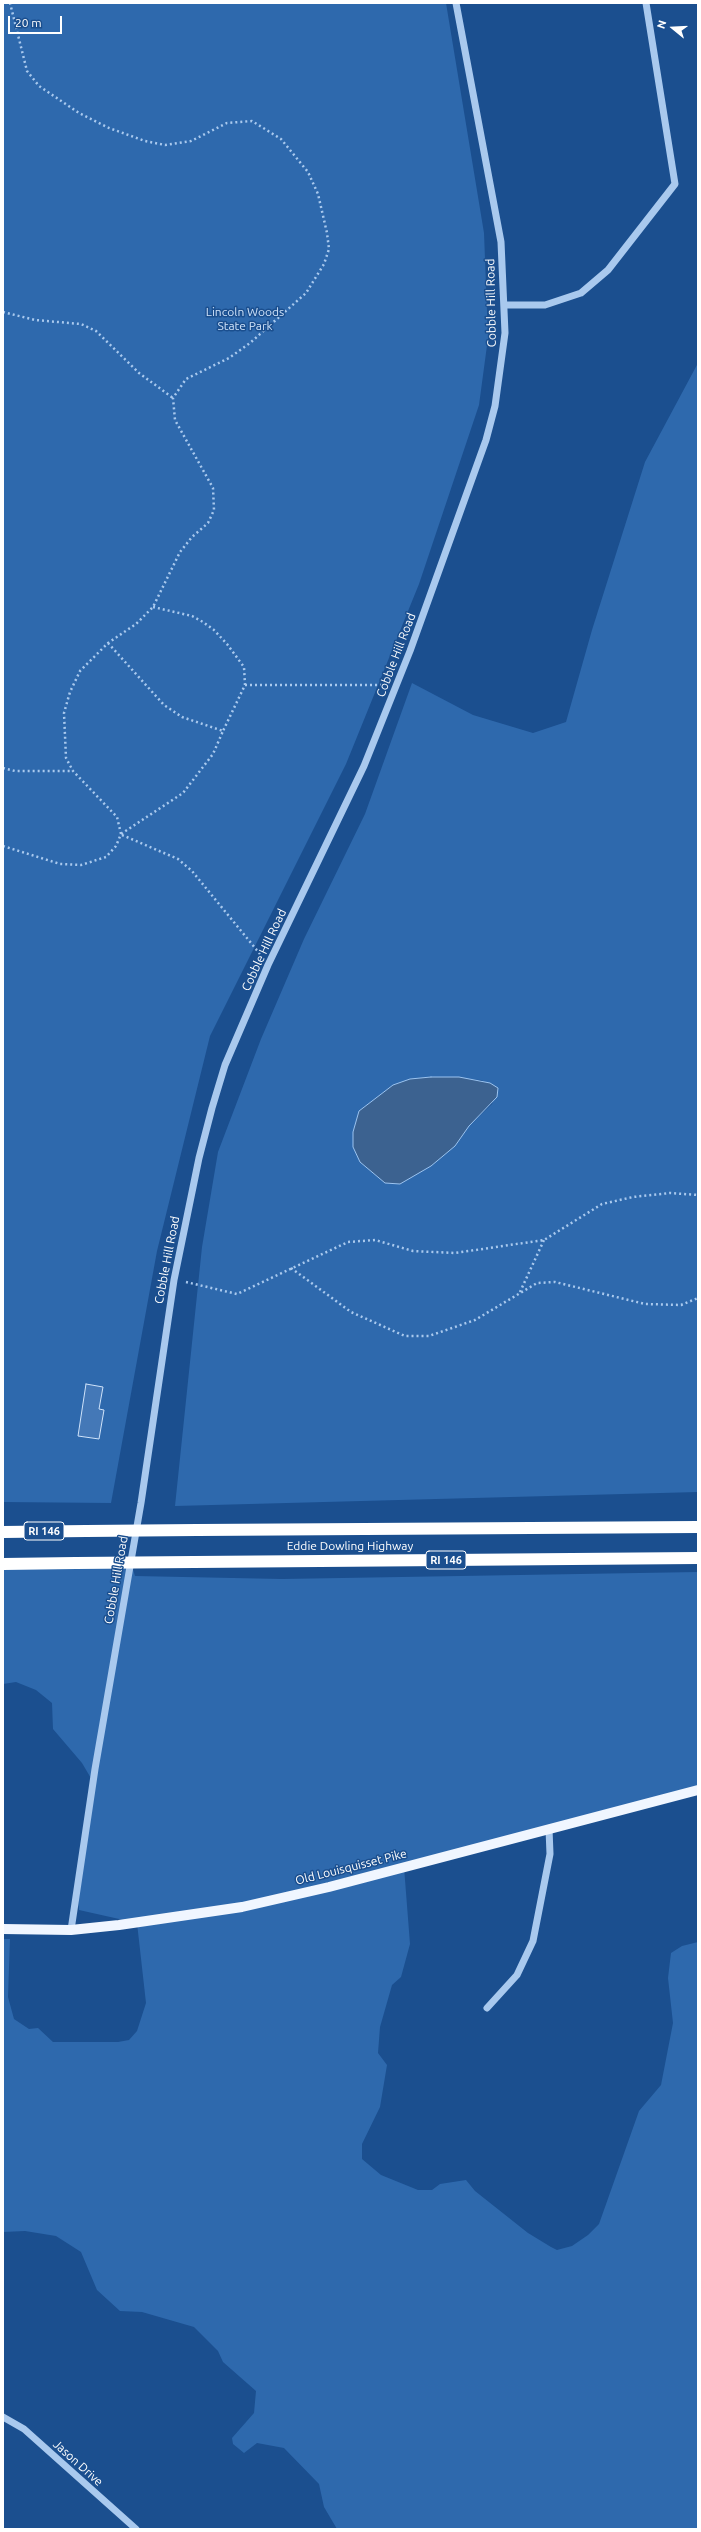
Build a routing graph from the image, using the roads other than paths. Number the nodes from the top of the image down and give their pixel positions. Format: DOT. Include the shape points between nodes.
graph roads {
  1 [pos="456,3"];
  2 [pos="646,3"];
  3 [pos="504,305"];
  4 [pos="698,1528"];
  5 [pos="3,1532"];
  6 [pos="698,1558"];
  7 [pos="3,1564"];
  8 [pos="698,1790"];
  9 [pos="548,1829"];
  10 [pos="3,1929"];
  11 [pos="71,1930"];
  12 [pos="487,2008"];
  13 [pos="3,2417"];
  14 [pos="136,2529"];
  1 -- 3 [label="street, Cobble Hill Road" via="501,242"];
  2 -- 3 [label="street" via="675,184 608,270 580,293 545,305"];
  3 -- 11 [label="street, Cobble Hill Road" via="502,369 486,440 397,685 364,766 268,965 225,1065 212,1108 174,1280 141,1503"];
  4 -- 5 [label="highway, Eddie Dowling Highway / RI 146, bridge"];
  6 -- 7 [label="highway, Eddie Dowling Highway / RI 146, bridge"];
  8 -- 9 [label="main road, Old Louisquisset Pike"];
  9 -- 11 [label="main road, Old Louisquisset Pike" via="329,1887 242,1907"];
  9 -- 12 [label="street" via="550,1854 533,1942 517,1975"];
  10 -- 11 [label="main road, Old Louisquisset Pike"];
  13 -- 14 [label="street, Jason Drive" via="24,2429"];
}
